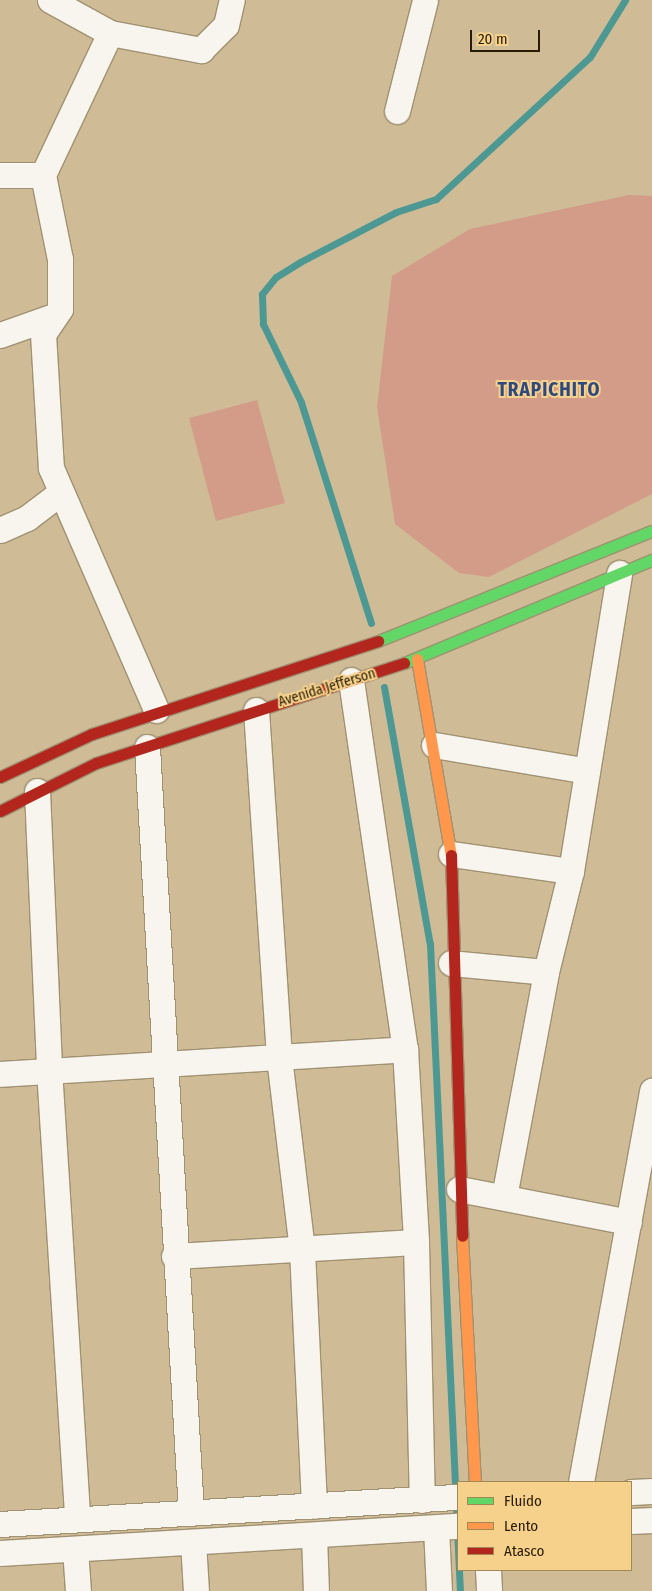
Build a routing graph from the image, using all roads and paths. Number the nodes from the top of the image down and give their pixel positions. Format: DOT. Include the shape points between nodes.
graph roads {
  1 [pos="50,0"];
  2 [pos="232,0"];
  3 [pos="424,0"];
  4 [pos="110,33"];
  5 [pos="397,111"];
  6 [pos="0,175"];
  7 [pos="43,175"];
  8 [pos="52,317"];
  9 [pos="0,335"];
  10 [pos="60,493"];
  11 [pos="0,530"];
  12 [pos="652,531"];
  13 [pos="652,560"];
  14 [pos="619,573"];
  15 [pos="417,659"];
  16 [pos="351,680"];
  17 [pos="156,710"];
  18 [pos="256,710"];
  19 [pos="434,746"];
  20 [pos="147,747"];
  21 [pos="587,771"];
  22 [pos="0,777"];
  23 [pos="37,791"];
  24 [pos="0,811"];
  25 [pos="451,854"];
  26 [pos="571,871"];
  27 [pos="451,963"];
  28 [pos="546,972"];
  29 [pos="405,1049"];
  30 [pos="279,1057"];
  31 [pos="164,1064"];
  32 [pos="49,1070"];
  33 [pos="0,1074"];
  34 [pos="652,1090"];
  35 [pos="459,1189"];
  36 [pos="504,1197"];
  37 [pos="629,1222"];
  38 [pos="416,1242"];
  39 [pos="302,1250"];
  40 [pos="174,1256"];
  41 [pos="475,1481"];
  42 [pos="581,1481"];
  43 [pos="652,1491"];
  44 [pos="632,1492"];
  45 [pos="457,1497"];
  46 [pos="422,1500"];
  47 [pos="314,1506"];
  48 [pos="191,1513"];
  49 [pos="77,1519"];
  50 [pos="652,1520"];
  51 [pos="632,1521"];
  52 [pos="0,1524"];
  53 [pos="447,1527"];
  54 [pos="314,1535"];
  55 [pos="193,1542"];
  56 [pos="75,1549"];
  57 [pos="0,1553"];
  58 [pos="488,1571"];
  59 [pos="78,1591"];
  60 [pos="196,1591"];
  61 [pos="316,1591"];
  62 [pos="439,1591"];
  63 [pos="489,1591"];
  1 -- 4 [label="street"];
  2 -- 4 [label="street" via="226,25 201,50"];
  3 -- 5 [label="street"];
  4 -- 7 [label="street"];
  6 -- 7 [label="street"];
  7 -- 8 [label="street" via="60,259 60,309"];
  8 -- 9 [label="street"];
  8 -- 10 [label="street" via="43,334 52,468"];
  10 -- 11 [label="street" via="27,518"];
  10 -- 17 [label="street"];
  12 -- 17 [label="street" via="414,629"];
  13 -- 14 [label="street, Avenida Jefferson"];
  14 -- 15 [label="street, Avenida Jefferson"];
  14 -- 21 [label="street"];
  15 -- 16 [label="street, Avenida Jefferson"];
  15 -- 19 [label="street"];
  16 -- 18 [label="street, Avenida Jefferson"];
  16 -- 29 [label="street"];
  17 -- 22 [label="street" via="51,751"];
  18 -- 20 [label="street, Avenida Jefferson"];
  18 -- 30 [label="street"];
  19 -- 21 [label="street"];
  19 -- 25 [label="street"];
  20 -- 23 [label="street, Avenida Jefferson" via="96,763"];
  20 -- 31 [label="street"];
  21 -- 26 [label="street"];
  23 -- 24 [label="street, Avenida Jefferson"];
  23 -- 32 [label="street"];
  25 -- 26 [label="street"];
  25 -- 27 [label="street"];
  26 -- 28 [label="street"];
  27 -- 28 [label="street"];
  27 -- 35 [label="street"];
  28 -- 36 [label="street"];
  29 -- 30 [label="street"];
  29 -- 38 [label="street"];
  30 -- 31 [label="street"];
  30 -- 39 [label="street"];
  31 -- 32 [label="street"];
  31 -- 40 [label="street"];
  32 -- 33 [label="street"];
  32 -- 49 [label="street"];
  34 -- 37 [label="street"];
  35 -- 36 [label="street"];
  35 -- 41 [label="street"];
  36 -- 37 [label="street"];
  37 -- 42 [label="street"];
  38 -- 39 [label="street"];
  38 -- 46 [label="street"];
  39 -- 40 [label="street"];
  39 -- 47 [label="street"];
  40 -- 48 [label="street"];
  43 -- 44 [label="street"];
  45 -- 46 [label="street"];
  46 -- 47 [label="street"];
  47 -- 48 [label="street"];
  48 -- 49 [label="street"];
  49 -- 52 [label="street"];
  50 -- 51 [label="street"];
  53 -- 54 [label="street"];
  53 -- 62 [label="street"];
  54 -- 55 [label="street"];
  54 -- 61 [label="street"];
  55 -- 56 [label="street"];
  55 -- 60 [label="street"];
  56 -- 57 [label="street"];
  56 -- 59 [label="street"];
  58 -- 63 [label="street"];
}
